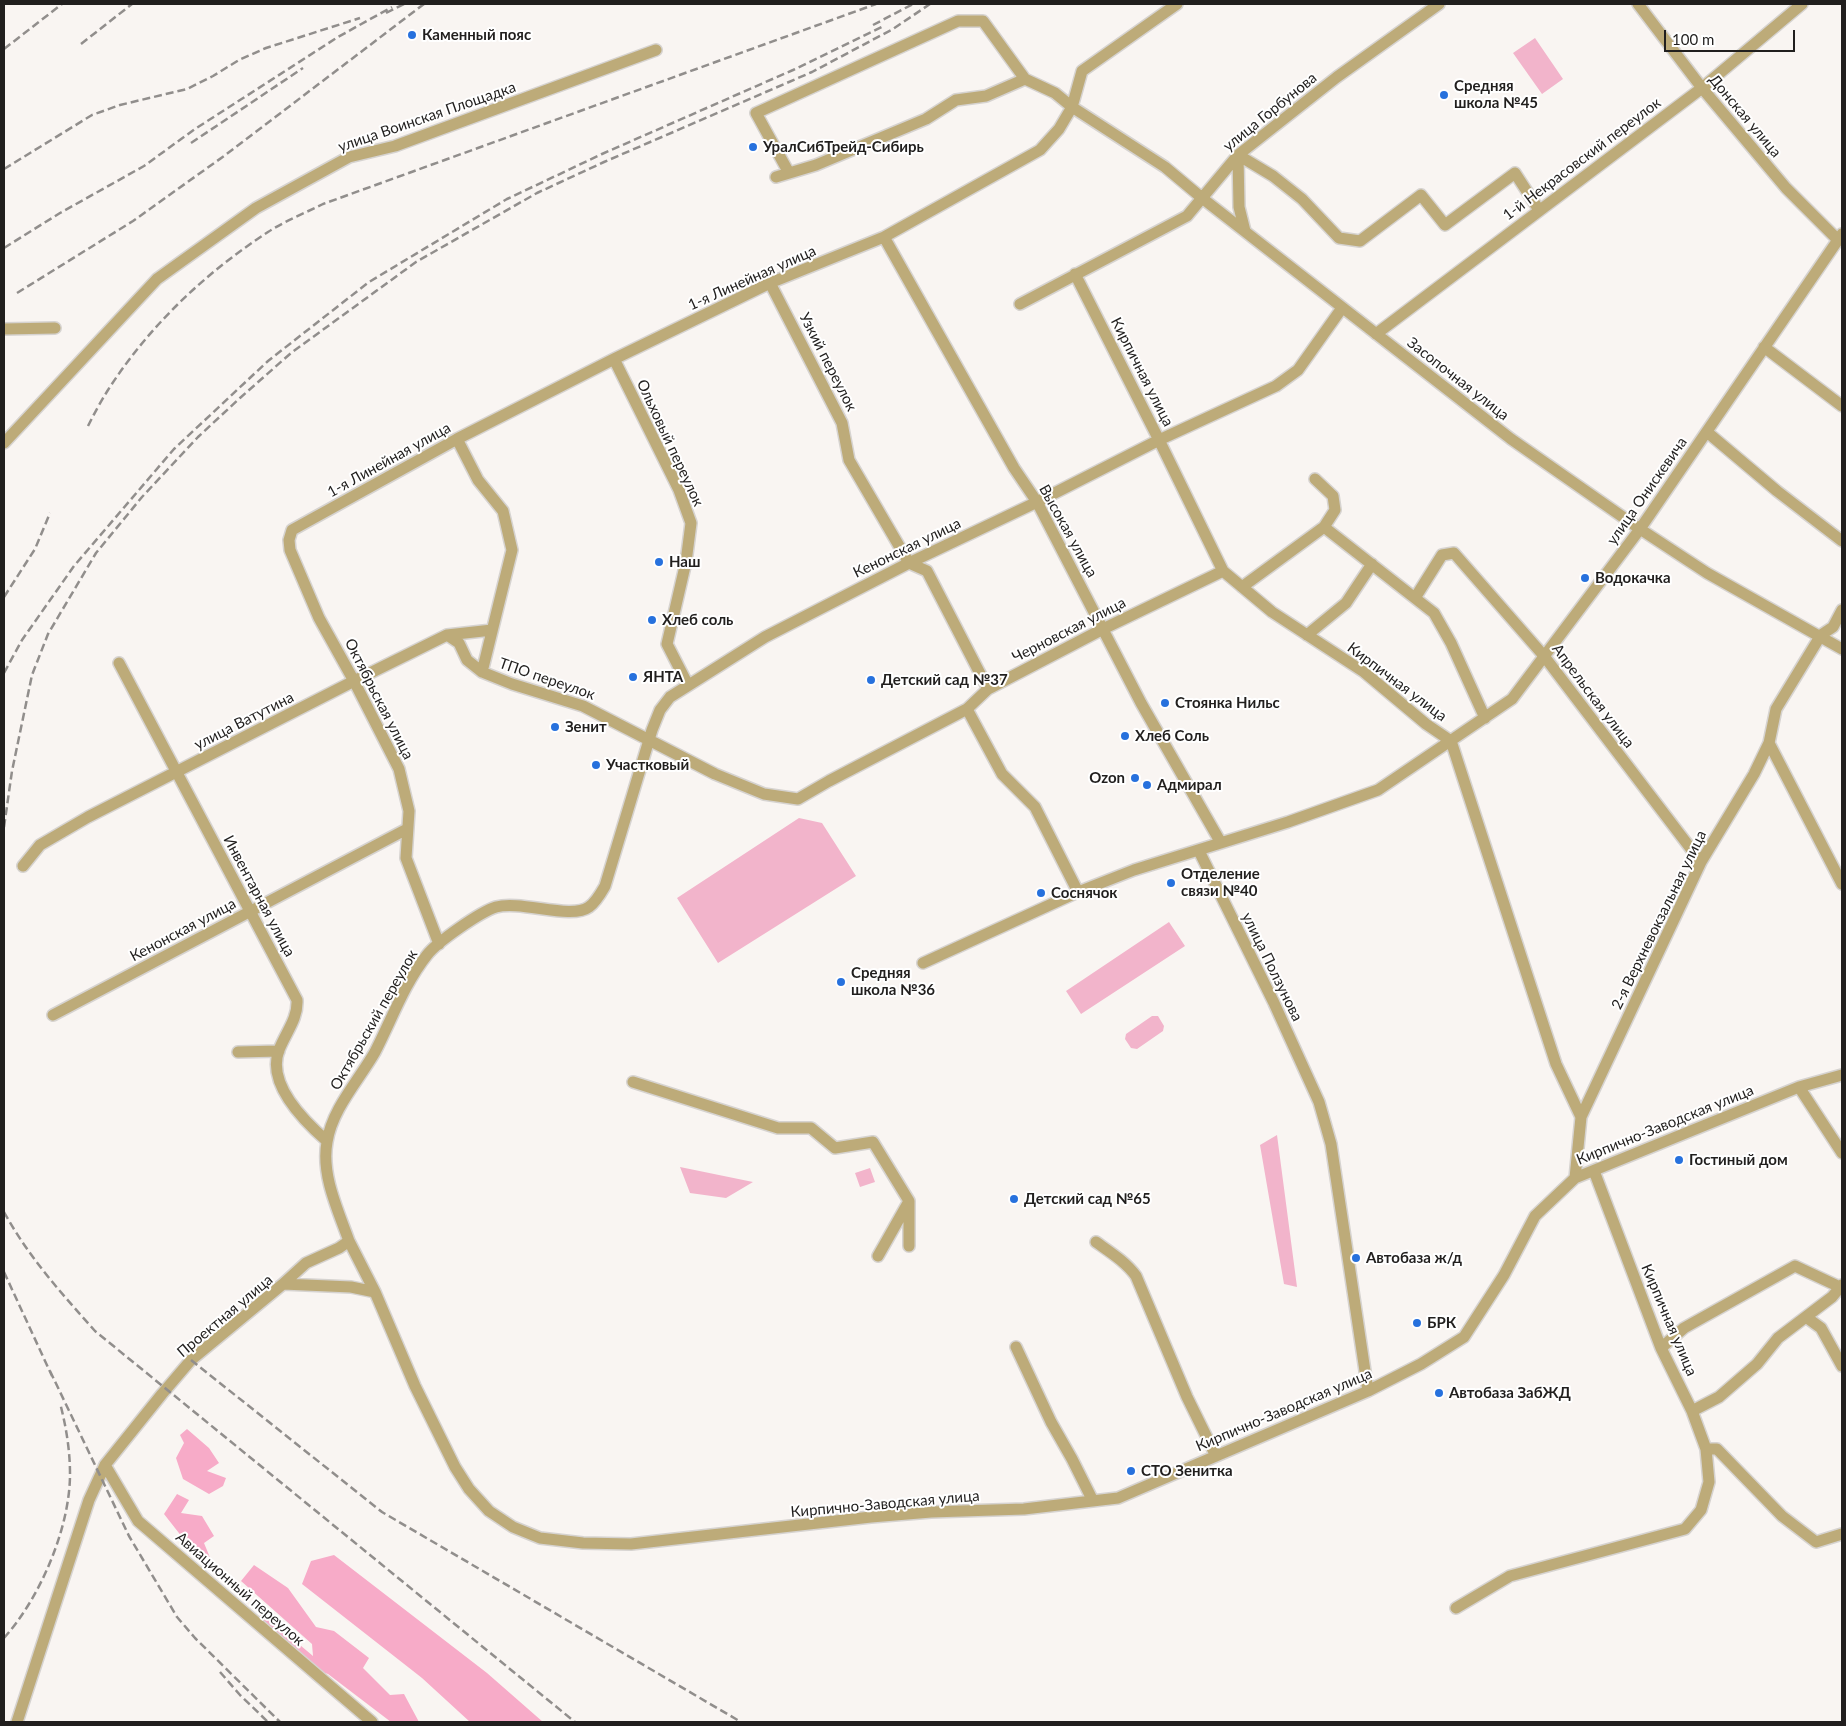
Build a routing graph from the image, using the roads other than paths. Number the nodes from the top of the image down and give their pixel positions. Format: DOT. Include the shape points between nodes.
graph roads {
  1 [pos="1177,4"];
  2 [pos="1439,4"];
  3 [pos="1638,4"];
  4 [pos="1802,4"];
  5 [pos="656,50"];
  6 [pos="1025,79"];
  7 [pos="1702,88"];
  8 [pos="1072,107"];
  9 [pos="1238,155"];
  10 [pos="788,173"];
  11 [pos="776,177"];
  12 [pos="1202,198"];
  13 [pos="1539,210"];
  14 [pos="1245,232"];
  15 [pos="884,236"];
  16 [pos="1840,237"];
  17 [pos="1075,274"];
  18 [pos="770,283"];
  19 [pos="1020,304"];
  20 [pos="1342,308"];
  21 [pos="55,328"];
  22 [pos="4,329"];
  23 [pos="1376,334"];
  24 [pos="1764,347"];
  25 [pos="614,359"];
  26 [pos="1842,406"];
  27 [pos="1708,432"];
  28 [pos="457,439"];
  29 [pos="1160,440"];
  30 [pos="4,442"];
  31 [pos="1315,479"];
  32 [pos="1037,502"];
  33 [pos="1324,527"];
  34 [pos="1640,529"];
  35 [pos="292,530"];
  36 [pos="1842,541"];
  37 [pos="909,563"];
  38 [pos="1372,564"];
  39 [pos="1223,570"];
  40 [pos="1242,587"];
  41 [pos="1415,598"];
  42 [pos="1842,610"];
  43 [pos="1103,629"];
  44 [pos="492,630"];
  45 [pos="447,635"];
  46 [pos="1307,635"];
  47 [pos="1821,635"];
  48 [pos="1842,648"];
  49 [pos="1544,656"];
  50 [pos="119,663"];
  51 [pos="482,672"];
  52 [pos="354,681"];
  53 [pos="688,685"];
  54 [pos="988,689"];
  55 [pos="967,709"];
  56 [pos="1484,718"];
  57 [pos="649,739"];
  58 [pos="1451,741"];
  59 [pos="1769,743"];
  60 [pos="176,773"];
  61 [pos="829,781"];
  62 [pos="408,829"];
  63 [pos="1220,843"];
  64 [pos="1199,851"];
  65 [pos="1701,862"];
  66 [pos="23,866"];
  67 [pos="1842,884"];
  68 [pos="1078,892"];
  69 [pos="589,907"];
  70 [pos="250,912"];
  71 [pos="439,944"];
  72 [pos="923,963"];
  73 [pos="53,1015"];
  74 [pos="278,1051"];
  75 [pos="238,1052"];
  76 [pos="1842,1074"];
  77 [pos="632,1082"];
  78 [pos="1799,1087"];
  79 [pos="1581,1117"];
  80 [pos="327,1141"];
  81 [pos="1842,1154"];
  82 [pos="1594,1171"];
  83 [pos="1575,1178"];
  84 [pos="909,1201"];
  85 [pos="349,1241"];
  86 [pos="1096,1242"];
  87 [pos="909,1246"];
  88 [pos="878,1256"];
  89 [pos="283,1284"];
  90 [pos="1842,1286"];
  91 [pos="375,1292"];
  92 [pos="1806,1317"];
  93 [pos="1016,1347"];
  94 [pos="1661,1348"];
  95 [pos="1842,1366"];
  96 [pos="1368,1391"];
  97 [pos="1692,1411"];
  98 [pos="1706,1449"];
  99 [pos="1216,1456"];
  100 [pos="105,1465"];
  101 [pos="1093,1501"];
  102 [pos="1842,1534"];
  103 [pos="1456,1608"];
  104 [pos="18,1722"];
  105 [pos="372,1722"];
  1 -- 8 [label="street, 1-я Линейная улица" via="1082,72"];
  2 -- 9 [label="street, улица Горбунова" via="1336,77"];
  3 -- 7 [label="street, Донская улица"];
  4 -- 7 [label="street, 1-й Некрасовский переулок"];
  5 -- 30 [label="street, улица Воинская Площадка" via="395,146 349,157 256,208 157,279"];
  6 -- 8 [label="street, Засопочная улица" via="1055,93"];
  6 -- 10 [label="street" via="986,96 956,100 926,119 816,165"];
  6 -- 10 [label="street" via="983,21 958,21 756,113"];
  7 -- 13 [label="street, 1-й Некрасовский переулок"];
  7 -- 16 [label="street, Донская улица" via="1786,188"];
  8 -- 12 [label="street, Засопочная улица" via="1165,167"];
  8 -- 15 [label="street, 1-я Линейная улица" via="1059,129 1040,150"];
  9 -- 12 [label="street, улица Горбунова"];
  9 -- 13 [label="street" via="1273,176 1302,199 1339,238 1360,241 1421,195 1444,225 1515,174"];
  9 -- 14 [label="street" via="1239,206"];
  10 -- 11 [label="street"];
  12 -- 14 [label="street, Засопочная улица"];
  12 -- 17 [label="street, улица Горбунова" via="1187,216"];
  13 -- 23 [label="street, 1-й Некрасовский переулок"];
  14 -- 20 [label="street, Засопочная улица"];
  15 -- 18 [label="street, 1-я Линейная улица"];
  15 -- 32 [label="street, Высокая улица" via="1014,468"];
  16 -- 24 [label="street, улица Онискевича"];
  17 -- 19 [label="street, улица Горбунова"];
  17 -- 29 [label="street, Кирпичная улица"];
  18 -- 25 [label="street, 1-я Линейная улица"];
  18 -- 37 [label="street, Узкий переулок" via="842,424 849,460"];
  20 -- 23 [label="street, Засопочная улица"];
  20 -- 29 [label="street, Кенонская улица" via="1298,370 1276,386"];
  21 -- 22 [label="street"];
  23 -- 34 [label="street, Засопочная улица" via="1511,439"];
  24 -- 26 [label="street"];
  24 -- 27 [label="street, улица Онискевича"];
  25 -- 28 [label="street, 1-я Линейная улица"];
  25 -- 53 [label="street, Ольховый переулок" via="679,490 691,523 686,562 667,644"];
  27 -- 34 [label="street, улица Онискевича"];
  27 -- 36 [label="street"];
  28 -- 35 [label="street, 1-я Линейная улица"];
  28 -- 44 [label="street, ТПО переулок" via="478,480 503,511 512,550"];
  29 -- 32 [label="street, Кенонская улица"];
  29 -- 39 [label="street, Кирпичная улица"];
  31 -- 33 [label="street" via="1333,496 1335,510"];
  32 -- 37 [label="street, Кенонская улица"];
  32 -- 43 [label="street, Высокая улица"];
  33 -- 38 [label="street"];
  33 -- 40 [label="street"];
  34 -- 47 [label="street, Засопочная улица" via="1707,573"];
  34 -- 49 [label="street, улица Онискевича"];
  35 -- 52 [label="street, Октябрьская улица" via="290,550 319,618"];
  37 -- 53 [label="street, Кенонская улица" via="765,637"];
  37 -- 54 [label="street" via="927,571"];
  38 -- 41 [label="street"];
  38 -- 46 [label="street" via="1346,603"];
  39 -- 40 [label="street, Кирпичная улица"];
  39 -- 43 [label="street, Черновская улица"];
  40 -- 46 [label="street, Кирпичная улица"];
  41 -- 49 [label="street, Апрельская улица" via="1442,555 1454,553"];
  41 -- 56 [label="street" via="1434,613"];
  42 -- 47 [label="street, 2-я Верхневокзальная улица" via="1832,627"];
  43 -- 54 [label="street, Черновская улица"];
  43 -- 63 [label="street, Высокая улица"];
  44 -- 45 [label="street, улица Ватутина"];
  44 -- 51 [label="street, ТПО переулок"];
  45 -- 51 [label="street" via="459,643 467,660"];
  45 -- 52 [label="street, улица Ватутина"];
  46 -- 58 [label="street, Кирпичная улица" via="1364,672"];
  47 -- 48 [label="street, Засопочная улица"];
  47 -- 59 [label="street, 2-я Верхневокзальная улица" via="1776,709"];
  49 -- 56 [label="street, улица Онискевича" via="1512,699"];
  49 -- 65 [label="street, Апрельская улица"];
  50 -- 60 [label="street, Инвентарная улица"];
  51 -- 57 [label="street, ТПО переулок" via="583,706"];
  52 -- 60 [label="street, улица Ватутина"];
  52 -- 62 [label="street, Октябрьская улица" via="399,768 409,811"];
  53 -- 57 [label="street, Кенонская улица" via="664,704"];
  54 -- 55 [label="street, Черновская улица"];
  55 -- 61 [label="street, Черновская улица"];
  55 -- 68 [label="street" via="1002,774 1035,807"];
  56 -- 58 [label="street, улица Онискевича"];
  57 -- 61 [label="street, ТПО переулок" via="715,774 764,794 798,799"];
  57 -- 69 [label="street, Кенонская улица" via="609,874 598,898"];
  58 -- 63 [label="street, улица Онискевича" via="1378,790"];
  58 -- 79 [label="street, Кирпичная улица" via="1556,1064"];
  59 -- 65 [label="street, 2-я Верхневокзальная улица"];
  59 -- 67 [label="street"];
  60 -- 66 [label="street, улица Ватутина" via="56,836 40,846"];
  60 -- 70 [label="street, Инвентарная улица"];
  62 -- 70 [label="street, Кенонская улица"];
  62 -- 71 [label="street, Октябрьская улица" via="406,858"];
  63 -- 64 [label="street, улица Онискевича"];
  64 -- 68 [label="street" via="1142,867"];
  64 -- 96 [label="street, улица Ползунова" via="1274,1003 1318,1102 1331,1144"];
  65 -- 79 [label="street, 2-я Верхневокзальная улица"];
  68 -- 72 [label="street"];
  69 -- 71 [label="street, Октябрьский переулок" via="574,911 520,905 496,908"];
  70 -- 73 [label="street, Кенонская улица"];
  70 -- 74 [label="street, Инвентарная улица" via="297,1000 297,1011"];
  71 -- 80 [label="street, Октябрьский переулок" via="428,954 407,986 374,1052 336,1116"];
  74 -- 75 [label="street"];
  74 -- 80 [label="street, Инвентарная улица" via="278,1073 285,1095"];
  76 -- 78 [label="street, Кирпично-Заводская улица"];
  77 -- 84 [label="street" via="778,1128 811,1128 836,1148 873,1142"];
  78 -- 81 [label="street"];
  78 -- 82 [label="street, Кирпично-Заводская улица"];
  79 -- 83 [label="street, 2-я Верхневокзальная улица"];
  80 -- 85 [label="street, Октябрьский переулок" via="329,1184"];
  82 -- 83 [label="street, Кирпично-Заводская улица"];
  82 -- 94 [label="street, Кирпичная улица"];
  83 -- 96 [label="street, Кирпично-Заводская улица" via="1534,1216 1504,1275 1464,1337"];
  84 -- 87 [label="street"];
  84 -- 88 [label="street"];
  85 -- 89 [label="street" via="306,1263"];
  85 -- 91 [label="street, Октябрьский переулок"];
  86 -- 99 [label="street" via="1136,1276 1187,1397"];
  89 -- 91 [label="street, Проектная улица" via="351,1287"];
  89 -- 100 [label="street, Проектная улица" via="191,1360"];
  90 -- 92 [label="street"];
  90 -- 94 [label="street" via="1795,1266 1684,1328"];
  91 -- 101 [label="street, Кирпично-Заводская улица" via="415,1386 464,1482 489,1511 513,1527 540,1538 583,1544 631,1544 871,1517 1024,1509"];
  92 -- 95 [label="street" via="1821,1328"];
  92 -- 97 [label="street" via="1778,1338 1757,1364 1719,1397"];
  93 -- 101 [label="street"];
  94 -- 97 [label="street, Кирпичная улица"];
  96 -- 99 [label="street, Кирпично-Заводская улица"];
  97 -- 98 [label="street, Кирпичная улица"];
  98 -- 102 [label="street" via="1717,1449 1782,1516 1816,1542"];
  98 -- 103 [label="street, Кирпичная улица" via="1709,1482 1701,1510 1685,1529 1510,1576"];
  99 -- 101 [label="street, Кирпично-Заводская улица" via="1118,1498"];
  100 -- 104 [label="street, Проектная улица" via="89,1500"];
  100 -- 105 [label="street, Авиационный переулок" via="138,1521"];
}
